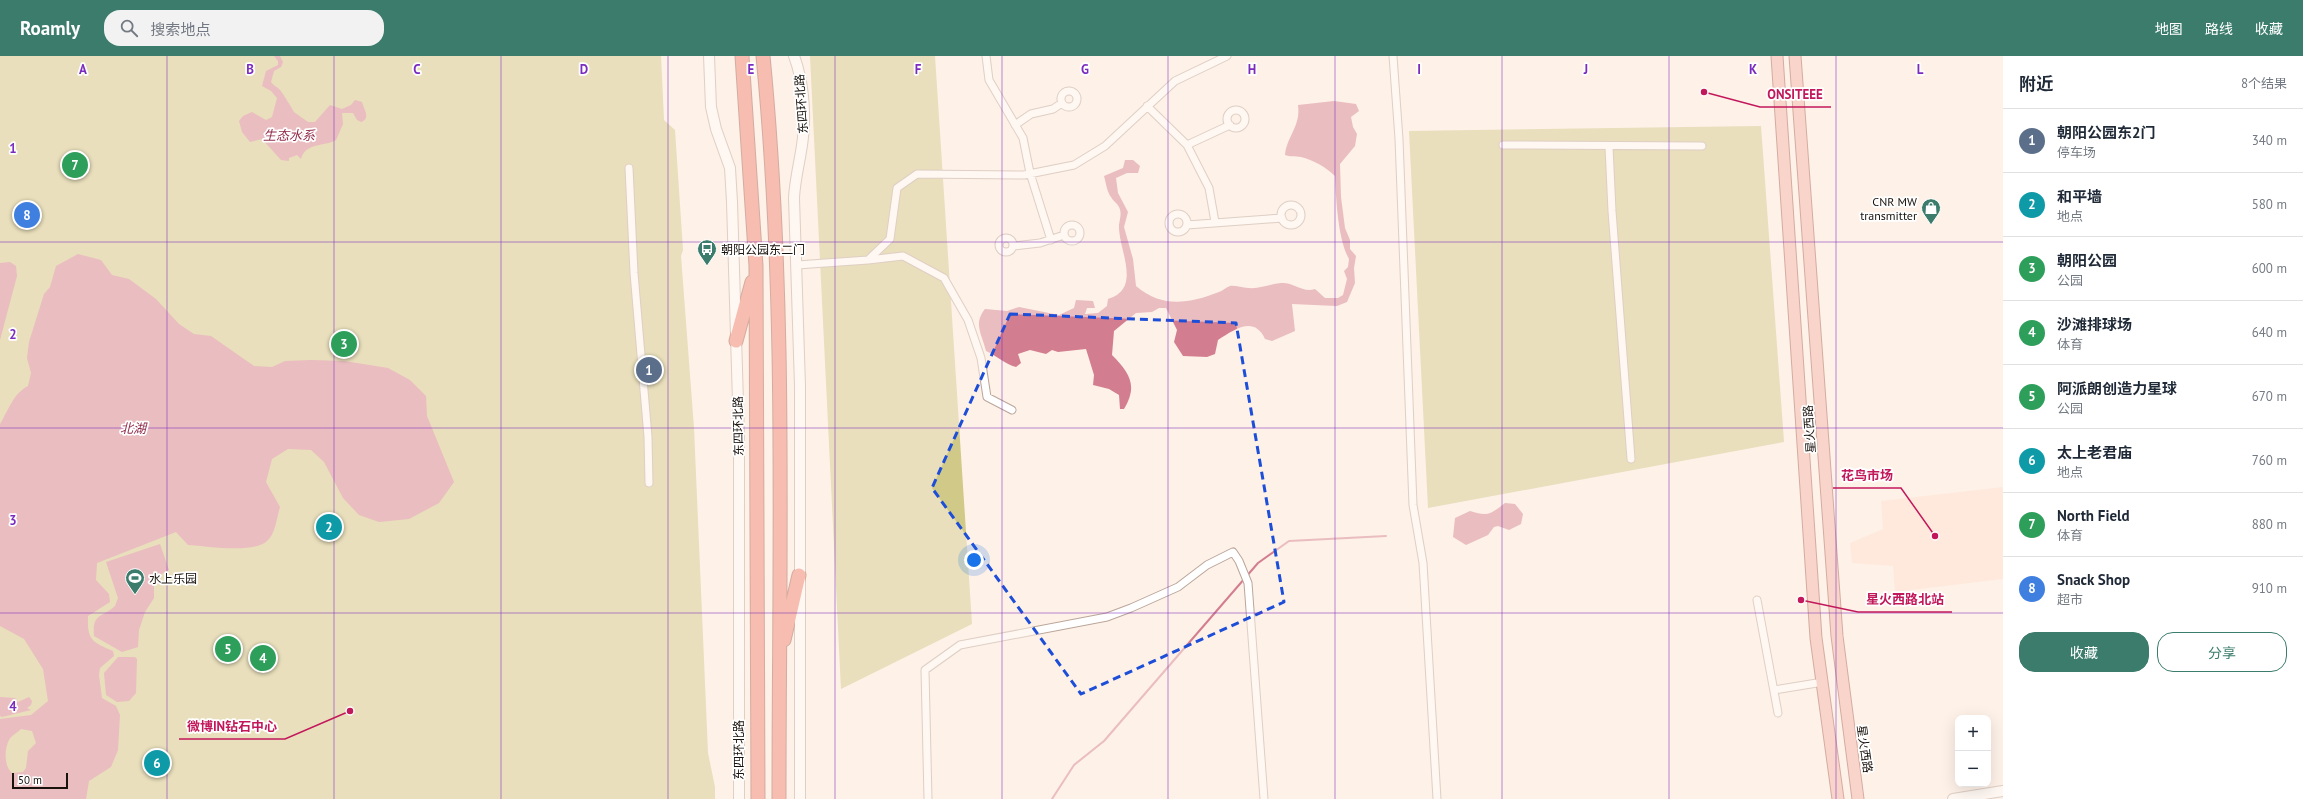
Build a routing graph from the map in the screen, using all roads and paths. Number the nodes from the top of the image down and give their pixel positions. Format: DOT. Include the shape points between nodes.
graph roads {
  1 [pos="709,56"];
  2 [pos="742,56"];
  3 [pos="763,56"];
  4 [pos="794,56"];
  5 [pos="986,56"];
  6 [pos="1228,56"];
  7 [pos="1393,56"];
  8 [pos="1777,56"];
  9 [pos="1795,56"];
  10 [pos="1062,103"];
  11 [pos="1147,106"];
  12 [pos="1015,125"];
  13 [pos="1230,125"];
  14 [pos="1187,145"];
  15 [pos="1503,145"];
  16 [pos="1702,146"];
  17 [pos="1609,147"];
  18 [pos="629,168"];
  19 [pos="1030,173"];
  20 [pos="1282,218"];
  21 [pos="1215,222"];
  22 [pos="1187,225"];
  23 [pos="1064,235"];
  24 [pos="1051,240"];
  25 [pos="1014,246"];
  26 [pos="868,260"];
  27 [pos="797,265"];
  28 [pos="756,266"];
  29 [pos="736,341"];
  30 [pos="1012,410"];
  31 [pos="1631,459"];
  32 [pos="649,483"];
  33 [pos="799,576"];
  34 [pos="1757,600"];
  35 [pos="779,661"];
  36 [pos="1823,682"];
  37 [pos="1774,690"];
  38 [pos="1778,713"];
  39 [pos="2003,791"];
  40 [pos="739,799"];
  41 [pos="758,799"];
  42 [pos="779,799"];
  43 [pos="800,799"];
  44 [pos="928,799"];
  45 [pos="1264,799"];
  46 [pos="1437,799"];
  47 [pos="1838,799"];
  48 [pos="1858,799"];
  49 [pos="1953,799"];
  1 -- 29 [label="street, 东四环北路" via="711,107 730,168"];
  2 -- 28 [label="highway, 东四环北路"];
  3 -- 35 [label="highway" via="776,233"];
  4 -- 27 [label="street, 东四环北路" via="800,72 804,118 795,177"];
  5 -- 12 [label="street" via="989,80"];
  6 -- 11 [label="street" via="1175,81"];
  7 -- 46 [label="street" via="1413,506 1423,563"];
  8 -- 36 [label="main road, 星火西路" via="1816,638"];
  9 -- 48 [label="main road, 星火西路" via="1837,636"];
  10 -- 12 [label="street" via="1053,109 1031,114"];
  11 -- 14 [label="street"];
  11 -- 19 [label="street" via="1105,146 1074,165"];
  12 -- 19 [label="street" via="1023,138"];
  13 -- 14 [label="street"];
  14 -- 21 [label="street" via="1209,188"];
  15 -- 17 [label="street"];
  16 -- 17 [label="street"];
  17 -- 31 [label="street"];
  18 -- 32 [label="street"];
  19 -- 24 [label="street"];
  19 -- 26 [label="street" via="917,174 897,188 890,238"];
  20 -- 21 [label="street"];
  21 -- 22 [label="street"];
  23 -- 24 [label="street"];
  24 -- 25 [label="street"];
  26 -- 27 [label="street"];
  26 -- 30 [label="street" via="904,256 944,278 968,320 980,358 987,397"];
  27 -- 33 [label="street, 东四环北路" via="800,386"];
  28 -- 29 [label="highway"];
  28 -- 41 [label="highway, 东四环北路"];
  29 -- 40 [label="street, 东四环北路" via="739,436"];
  33 -- 35 [label="highway"];
  33 -- 43 [label="street, 东四环北路"];
  34 -- 37 [label="street"];
  35 -- 42 [label="highway"];
  36 -- 37 [label="street"];
  36 -- 47 [label="main road, 星火西路"];
  37 -- 38 [label="street"];
  39 -- 49 [label="street"];
  44 -- 45 [label="street" via="925,670 960,645 1107,617 1131,608 1178,587 1208,565 1232,552 1239,561 1248,583"];
}
